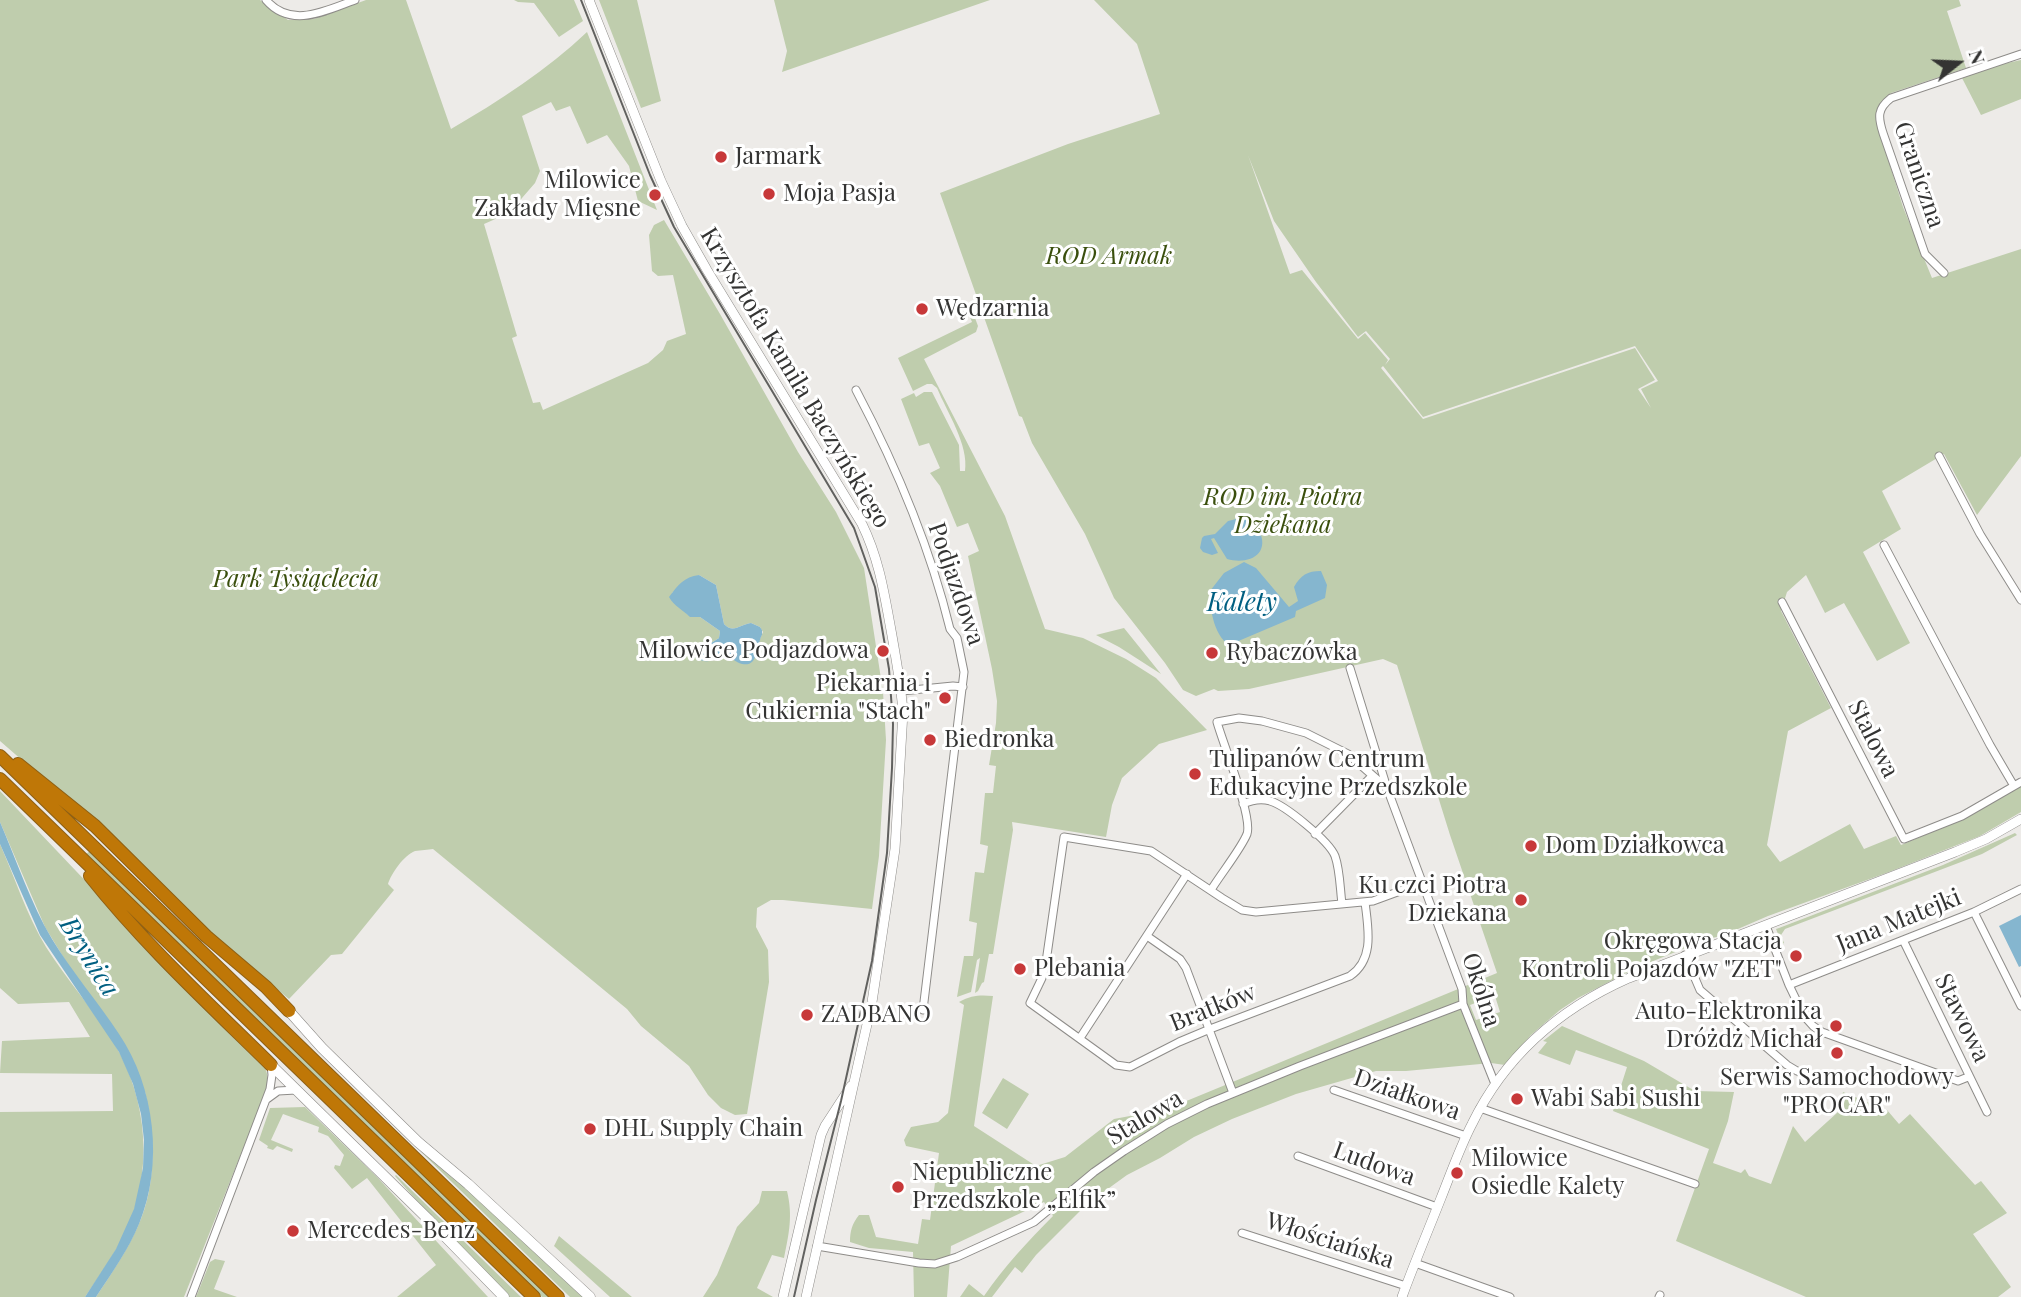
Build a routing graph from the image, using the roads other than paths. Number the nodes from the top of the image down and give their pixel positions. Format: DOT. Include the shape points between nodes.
graph roads {
  1 [pos="266,0"];
  2 [pos="352,0"];
  3 [pos="589,0"];
  4 [pos="2021,54"];
  5 [pos="1944,273"];
  6 [pos="856,390"];
  7 [pos="1940,456"];
  8 [pos="1884,545"];
  9 [pos="2021,584"];
  10 [pos="2013,587"];
  11 [pos="2021,600"];
  12 [pos="1782,602"];
  13 [pos="1349,668"];
  14 [pos="963,687"];
  15 [pos="902,691"];
  16 [pos="0,755"];
  17 [pos="1372,776"];
  18 [pos="0,779"];
  19 [pos="2018,784"];
  20 [pos="1387,788"];
  21 [pos="1243,804"];
  22 [pos="2019,823"];
  23 [pos="1315,834"];
  24 [pos="60,837"];
  25 [pos="1187,874"];
  26 [pos="1422,883"];
  27 [pos="2021,889"];
  28 [pos="1210,890"];
  29 [pos="1365,902"];
  30 [pos="1342,904"];
  31 [pos="1974,912"];
  32 [pos="1766,926"];
  33 [pos="1146,936"];
  34 [pos="1903,940"];
  35 [pos="1685,955"];
  36 [pos="1789,985"];
  37 [pos="1462,1004"];
  38 [pos="2021,1006"];
  39 [pos="923,1010"];
  40 [pos="289,1011"];
  41 [pos="1210,1029"];
  42 [pos="1080,1038"];
  43 [pos="271,1065"];
  44 [pos="1814,1077"];
  45 [pos="1968,1077"];
  46 [pos="854,1082"];
  47 [pos="1496,1084"];
  48 [pos="296,1090"];
  49 [pos="1334,1090"];
  50 [pos="1233,1093"];
  51 [pos="266,1099"];
  52 [pos="1480,1108"];
  53 [pos="1987,1112"];
  54 [pos="1466,1136"];
  55 [pos="1298,1156"];
  56 [pos="1695,1184"];
  57 [pos="1437,1207"];
  58 [pos="1242,1234"];
  59 [pos="817,1246"];
  60 [pos="1415,1263"];
  61 [pos="1406,1286"];
  62 [pos="191,1297"];
  63 [pos="504,1297"];
  64 [pos="534,1297"];
  65 [pos="558,1297"];
  66 [pos="590,1297"];
  67 [pos="783,1297"];
  68 [pos="806,1297"];
  69 [pos="1402,1297"];
  70 [pos="1508,1297"];
  1 -- 2 [label="street" via="282,13 302,17"];
  3 -- 15 [label="street, Krzysztofa Kamila Baczyńskiego" via="682,226 874,549"];
  4 -- 5 [label="street, Graniczna" via="1882,105 1880,126 1925,254"];
  6 -- 14 [label="street, Podjazdowa" via="930,558 950,629 957,638"];
  7 -- 10 [label="street"];
  8 -- 19 [label="street" via="1990,745"];
  9 -- 10 [label="street"];
  10 -- 11 [label="street"];
  12 -- 19 [label="street, Stalowa" via="1903,839 1959,817"];
  13 -- 20 [label="street, Okólna"];
  14 -- 15 [label="street"];
  14 -- 39 [label="street, Podjazdowa"];
  15 -- 46 [label="street, Krzysztofa Kamila Baczyńskiego" via="895,849 872,1002"];
  16 -- 40 [label="highway" via="21,766 95,826"];
  16 -- 65 [label="highway"];
  17 -- 20 [label="street"];
  17 -- 21 [label="street" via="1348,754 1307,733 1239,718 1217,722"];
  17 -- 23 [label="street"];
  18 -- 24 [label="highway"];
  20 -- 26 [label="street, Okólna"];
  21 -- 23 [label="street" via="1267,799 1283,806"];
  21 -- 28 [label="street" via="1248,832"];
  22 -- 32 [label="street"];
  23 -- 30 [label="street" via="1335,855"];
  24 -- 43 [label="highway" via="108,898"];
  24 -- 64 [label="highway"];
  25 -- 28 [label="street"];
  25 -- 33 [label="street"];
  25 -- 42 [label="street, Bratków" via="1151,851 1064,837 1046,962 1030,1003"];
  26 -- 29 [label="street"];
  26 -- 37 [label="street, Okólna" via="1462,989"];
  27 -- 31 [label="street, Jana Matejki"];
  28 -- 30 [label="street" via="1242,910 1256,912"];
  29 -- 30 [label="street"];
  29 -- 41 [label="street, Bratków" via="1368,944 1357,972"];
  31 -- 34 [label="street, Jana Matejki"];
  31 -- 38 [label="street"];
  32 -- 35 [label="street"];
  32 -- 36 [label="street"];
  33 -- 41 [label="street" via="1180,959"];
  33 -- 42 [label="street"];
  34 -- 36 [label="street, Jana Matejki"];
  34 -- 45 [label="street, Stawowa"];
  35 -- 44 [label="street" via="1700,990 1787,1065"];
  35 -- 47 [label="street" via="1614,985 1568,1011 1522,1052"];
  36 -- 45 [label="street" via="1804,1016 1822,1032 1958,1081"];
  37 -- 47 [label="street, Okólna"];
  37 -- 50 [label="street, Stalowa"];
  40 -- 66 [label="main road" via="409,1134"];
  41 -- 42 [label="street, Bratków" via="1130,1067 1116,1065"];
  41 -- 50 [label="street"];
  43 -- 48 [label="main road"];
  43 -- 51 [label="street"];
  45 -- 53 [label="street, Stawowa"];
  46 -- 59 [label="street, Krzysztofa Kamila Baczyńskiego"];
  46 -- 67 [label="street, Krzysztofa Kamila Baczyńskiego" via="821,1135"];
  47 -- 52 [label="street"];
  48 -- 51 [label="street" via="278,1091"];
  48 -- 63 [label="main road"];
  49 -- 54 [label="street, Działkowa"];
  50 -- 59 [label="street, Stalowa" via="1167,1124 1124,1151 1034,1222 936,1264"];
  51 -- 62 [label="street"];
  52 -- 54 [label="street"];
  52 -- 56 [label="street"];
  54 -- 57 [label="street"];
  55 -- 57 [label="street, Ludowa"];
  57 -- 60 [label="street"];
  58 -- 61 [label="street, Włościańska"];
  59 -- 68 [label="street, Krzysztofa Kamila Baczyńskiego"];
  60 -- 61 [label="street"];
  60 -- 70 [label="street"];
  61 -- 69 [label="street"];
}
